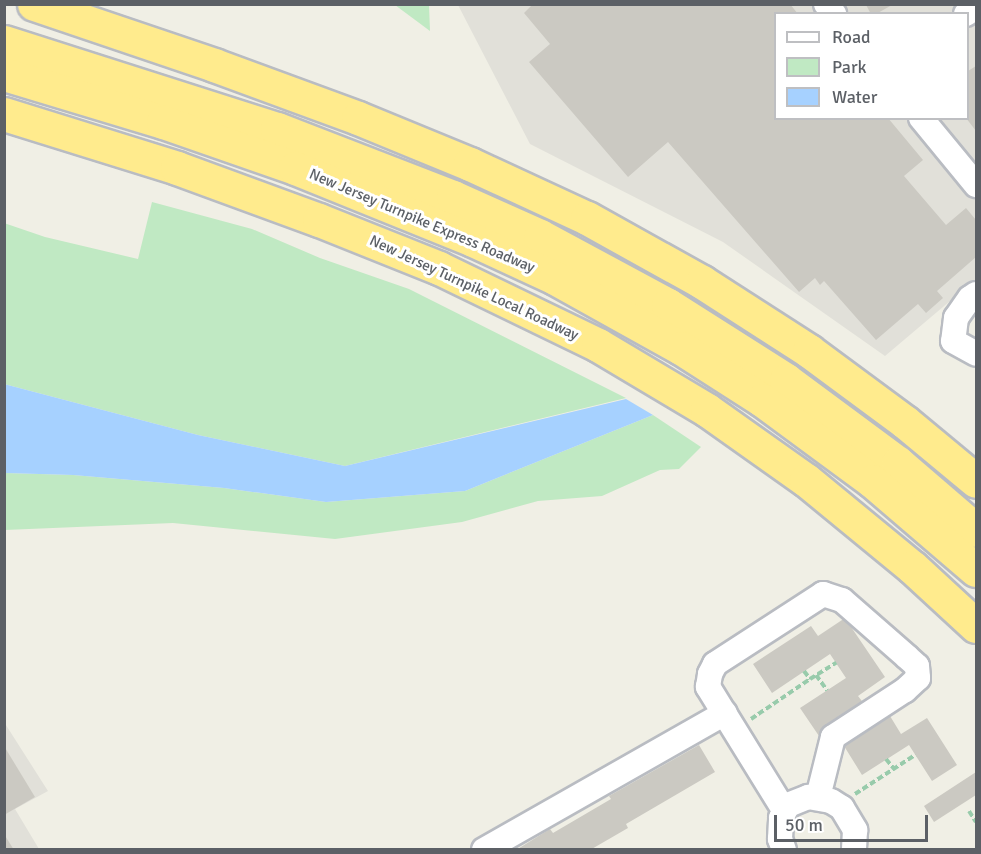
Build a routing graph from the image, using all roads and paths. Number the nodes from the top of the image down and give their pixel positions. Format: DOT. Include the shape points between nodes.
graph roads {
  1 [pos="33,4"];
  2 [pos="4,42"];
  3 [pos="4,74"];
  4 [pos="4,114"];
  5 [pos="923,120"];
  6 [pos="339,168"];
  7 [pos="976,185"];
  8 [pos="976,294"];
  9 [pos="976,354"];
  10 [pos="976,481"];
  11 [pos="976,530"];
  12 [pos="976,570"];
  13 [pos="976,626"];
  14 [pos="836,663"];
  15 [pos="804,671"];
  16 [pos="816,675"];
  17 [pos="810,679"];
  18 [pos="827,690"];
  19 [pos="730,721"];
  20 [pos="915,755"];
  21 [pos="886,759"];
  22 [pos="894,769"];
  23 [pos="818,797"];
  24 [pos="842,808"];
  25 [pos="784,810"];
  26 [pos="969,811"];
  27 [pos="976,822"];
  28 [pos="484,849"];
  29 [pos="784,849"];
  30 [pos="854,849"];
  1 -- 10 [label="highway" via="214,64 358,118 539,195 672,264 809,351"];
  2 -- 6 [label="highway, New Jersey Turnpike Express Roadway" via="163,90"];
  3 -- 6 [label="highway, New Jersey Turnpike Express Roadway" via="163,122"];
  4 -- 13 [label="highway, New Jersey Turnpike Local Roadway" via="155,161 319,220 439,268 598,345 707,410 858,521"];
  5 -- 7 [label="street"];
  6 -- 11 [label="highway, New Jersey Turnpike Express Roadway" via="453,197 540,236 678,310 819,403 898,463"];
  6 -- 12 [label="highway, New Jersey Turnpike Express Roadway" via="599,301 681,348 762,400 863,474"];
  8 -- 9 [label="street" via="956,318 953,340"];
  14 -- 16 [label="path"];
  15 -- 17 [label="path"];
  16 -- 17 [label="path"];
  16 -- 18 [label="path"];
  17 -- 19 [label="path"];
  19 -- 23 [label="street" via="708,687 715,664 823,594 842,600 917,666 918,678 832,737"];
  19 -- 25 [label="street"];
  19 -- 28 [label="street"];
  20 -- 22 [label="path"];
  21 -- 22 [label="path"];
  22 -- 24 [label="path" via="850,797"];
  23 -- 24 [label="street"];
  23 -- 25 [label="street" via="798,799"];
  24 -- 30 [label="street" via="855,830"];
  25 -- 29 [label="street" via="779,830"];
  26 -- 27 [label="path"];
}
